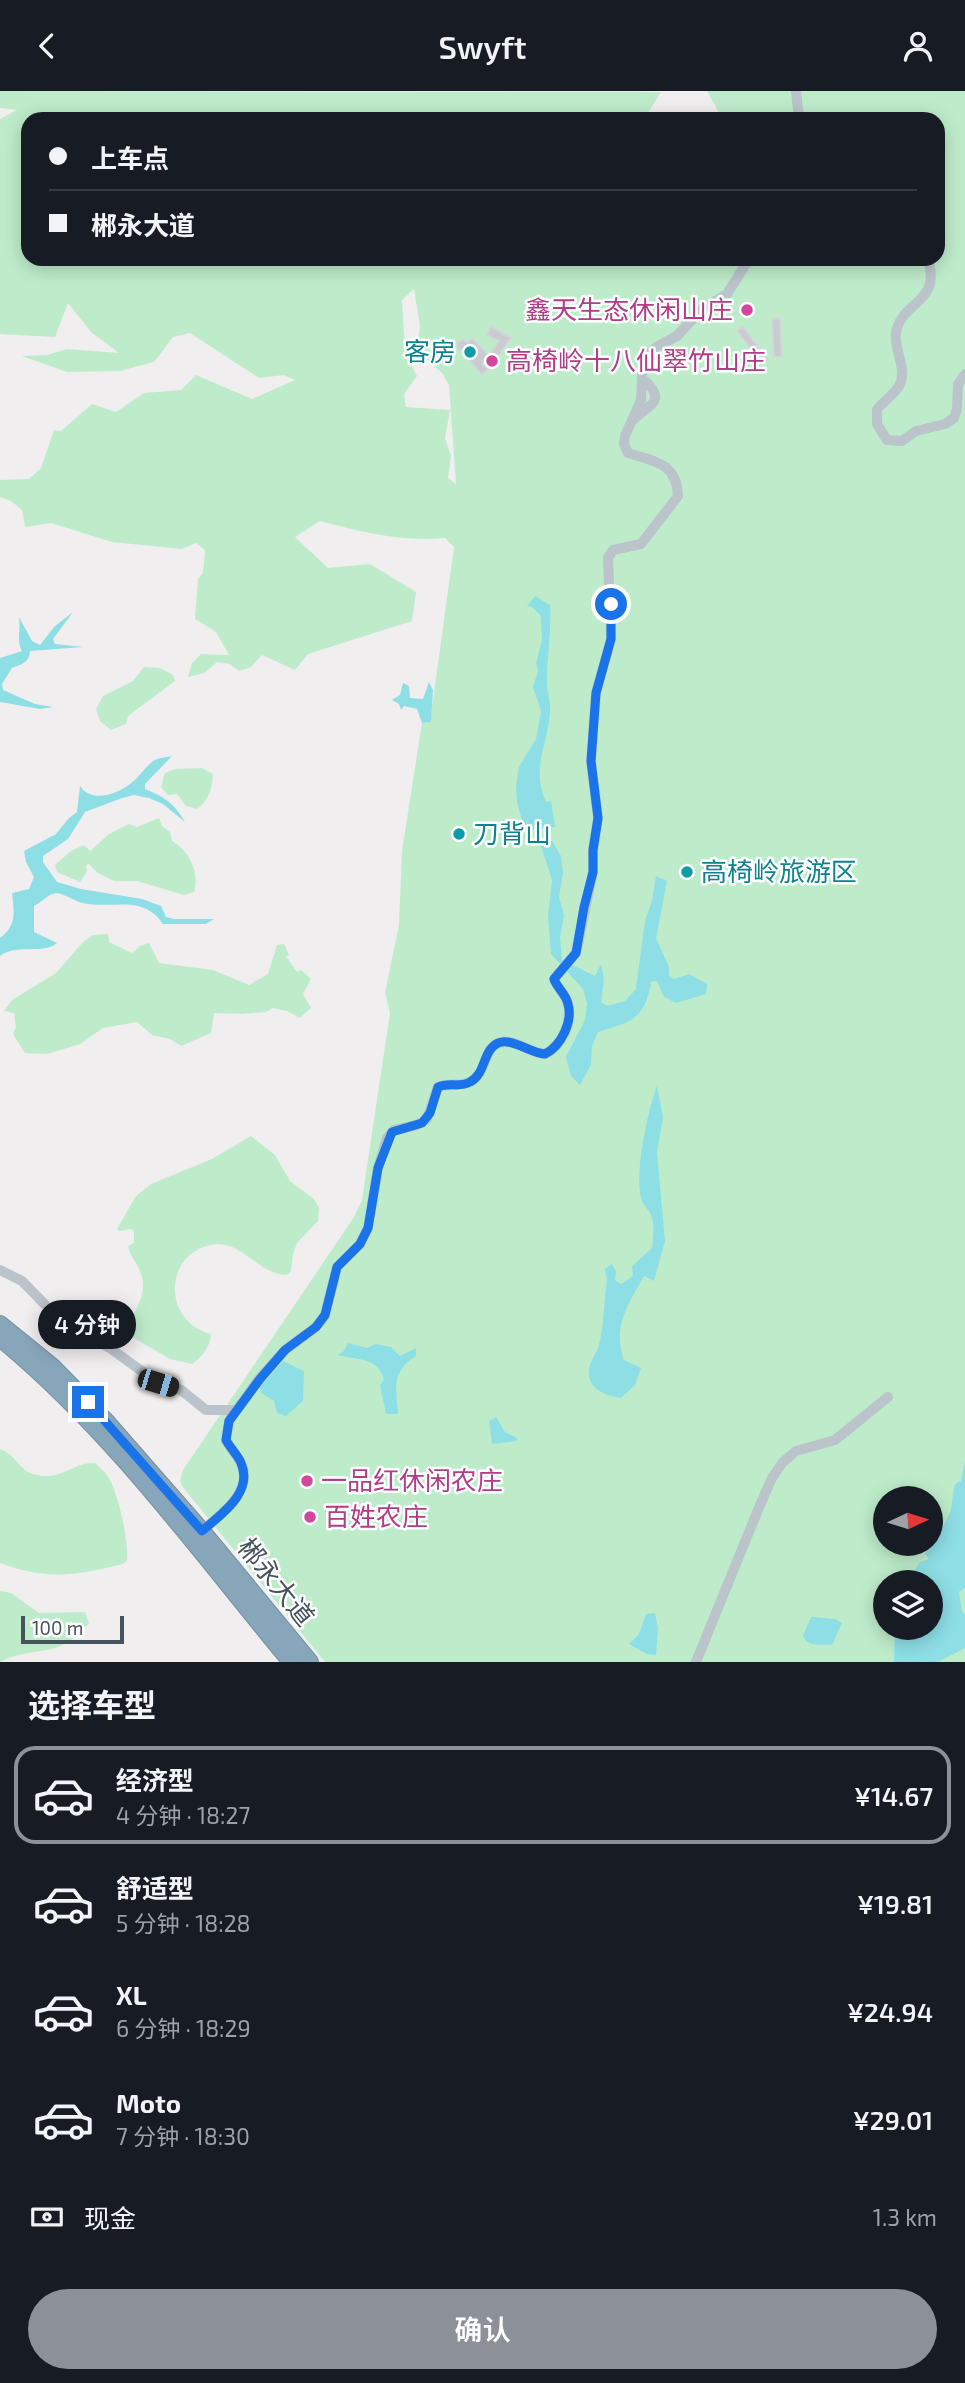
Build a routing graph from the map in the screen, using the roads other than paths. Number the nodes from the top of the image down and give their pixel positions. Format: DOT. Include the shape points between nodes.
graph roads {
  1 [pos="796,91"];
  2 [pos="798,112"];
  3 [pos="744,266"];
  4 [pos="929,266"];
  5 [pos="965,374"];
  6 [pos="0,1270"];
  7 [pos="0,1324"];
  8 [pos="0,1338"];
  9 [pos="888,1398"];
  10 [pos="235,1411"];
  11 [pos="196,1536"];
  12 [pos="291,1662"];
  13 [pos="310,1662"];
  14 [pos="696,1662"];
  1 -- 2 [label="street"];
  3 -- 10 [label="street" via="727,293 643,358 640,372 654,390 655,400 631,422 625,449 668,468 678,496 641,544 613,550 608,558 611,639 596,693 591,761 598,818 593,872 576,953 554,979 568,1002 566,1028 554,1049 545,1054 506,1042 497,1044 473,1081 438,1087 422,1123 392,1132 378,1168 368,1228 360,1244 337,1267 325,1315 280,1355"];
  4 -- 5 [label="street" via="928,291 898,324 895,334 900,384 877,410 877,424 887,440 902,441 954,418 958,384"];
  6 -- 10 [label="street" via="22,1282 63,1323 110,1348 158,1383 181,1390 206,1410"];
  7 -- 11 [label="highway, 郴永大道" via="97,1411"];
  8 -- 11 [label="highway, 郴永大道" via="47,1377"];
  9 -- 14 [label="street" via="835,1440 796,1451 783,1462 760,1505"];
  10 -- 11 [label="street" via="225,1435 242,1465 243,1481 235,1500"];
  11 -- 12 [label="highway, 郴永大道"];
  11 -- 13 [label="highway, 郴永大道"];
}
